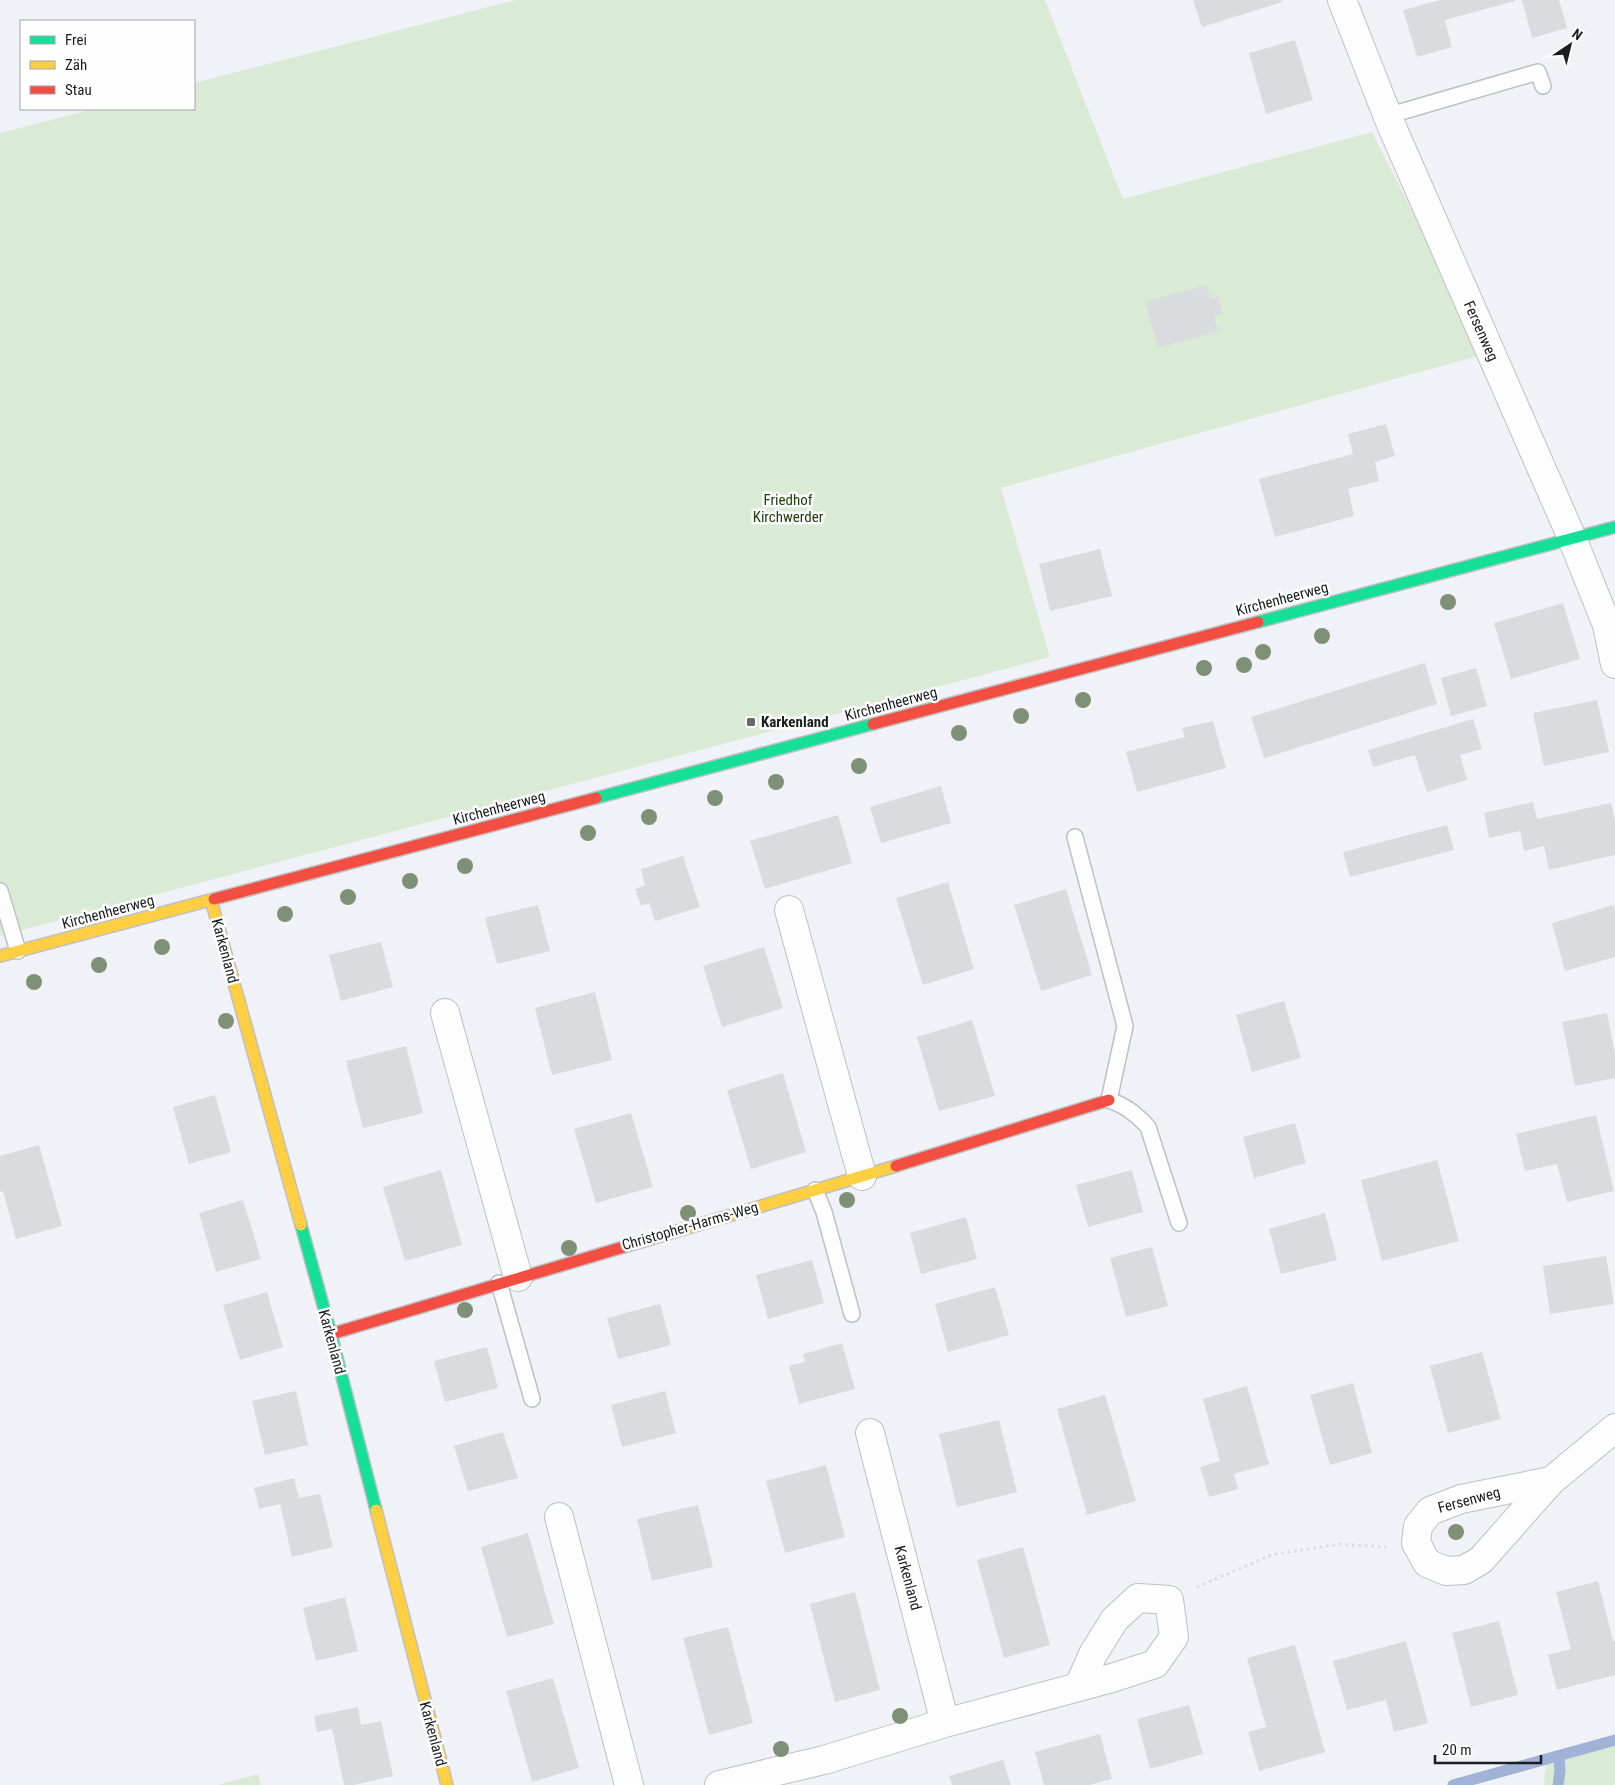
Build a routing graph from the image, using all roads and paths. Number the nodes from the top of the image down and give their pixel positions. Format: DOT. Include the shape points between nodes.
graph roads {
  1 [pos="1342,0"];
  2 [pos="1543,86"];
  3 [pos="1387,116"];
  4 [pos="1615,527"];
  5 [pos="1572,538"];
  6 [pos="1615,664"];
  7 [pos="1075,838"];
  8 [pos="0,891"];
  9 [pos="211,900"];
  10 [pos="789,910"];
  11 [pos="18,951"];
  12 [pos="0,956"];
  13 [pos="445,1013"];
  14 [pos="1109,1100"];
  15 [pos="862,1176"];
  16 [pos="815,1190"];
  17 [pos="1179,1223"];
  18 [pos="508,1280"];
  19 [pos="852,1314"];
  20 [pos="330,1334"];
  21 [pos="532,1399"];
  22 [pos="1615,1428"];
  23 [pos="870,1433"];
  24 [pos="1550,1481"];
  25 [pos="558,1517"];
  26 [pos="1416,1543"];
  27 [pos="1169,1600"];
  28 [pos="1079,1686"];
  29 [pos="945,1723"];
  30 [pos="447,1785"];
  31 [pos="629,1785"];
  32 [pos="719,1785"];
  1 -- 3 [label="street, Fersenweg"];
  2 -- 3 [label="lane" via="1538,72"];
  3 -- 5 [label="street, Fersenweg"];
  4 -- 5 [label="street, Kirchenheerweg"];
  5 -- 6 [label="street, Fersenweg" via="1607,625"];
  5 -- 9 [label="street, Kirchenheerweg"];
  7 -- 14 [label="lane" via="1125,1026"];
  8 -- 11 [label="lane"];
  9 -- 11 [label="street, Kirchenheerweg"];
  9 -- 20 [label="street, Karkenland"];
  10 -- 15 [label="street"];
  11 -- 12 [label="street, Kirchenheerweg"];
  13 -- 18 [label="street"];
  14 -- 15 [label="street, Christopher-Harms-Weg"];
  14 -- 17 [label="lane" via="1138,1115 1148,1127"];
  15 -- 16 [label="street, Christopher-Harms-Weg"];
  16 -- 18 [label="street, Christopher-Harms-Weg"];
  16 -- 19 [label="lane"];
  18 -- 20 [label="street, Christopher-Harms-Weg"];
  18 -- 21 [label="lane"];
  20 -- 30 [label="street, Karkenland"];
  22 -- 24 [label="street, Fersenweg"];
  23 -- 29 [label="street, Karkenland"];
  24 -- 26 [label="street, Fersenweg" via="1461,1499 1430,1511 1418,1526"];
  24 -- 26 [label="street, Fersenweg" via="1481,1560 1464,1570 1446,1571 1427,1563"];
  25 -- 31 [label="street"];
  26 -- 27 [label="path" via="1386,1547 1339,1544 1271,1555"];
  27 -- 28 [label="street" via="1138,1598 1115,1620 1093,1654"];
  27 -- 28 [label="street" via="1174,1638 1155,1664"];
  28 -- 29 [label="street"];
  29 -- 32 [label="street" via="824,1760"];
}
